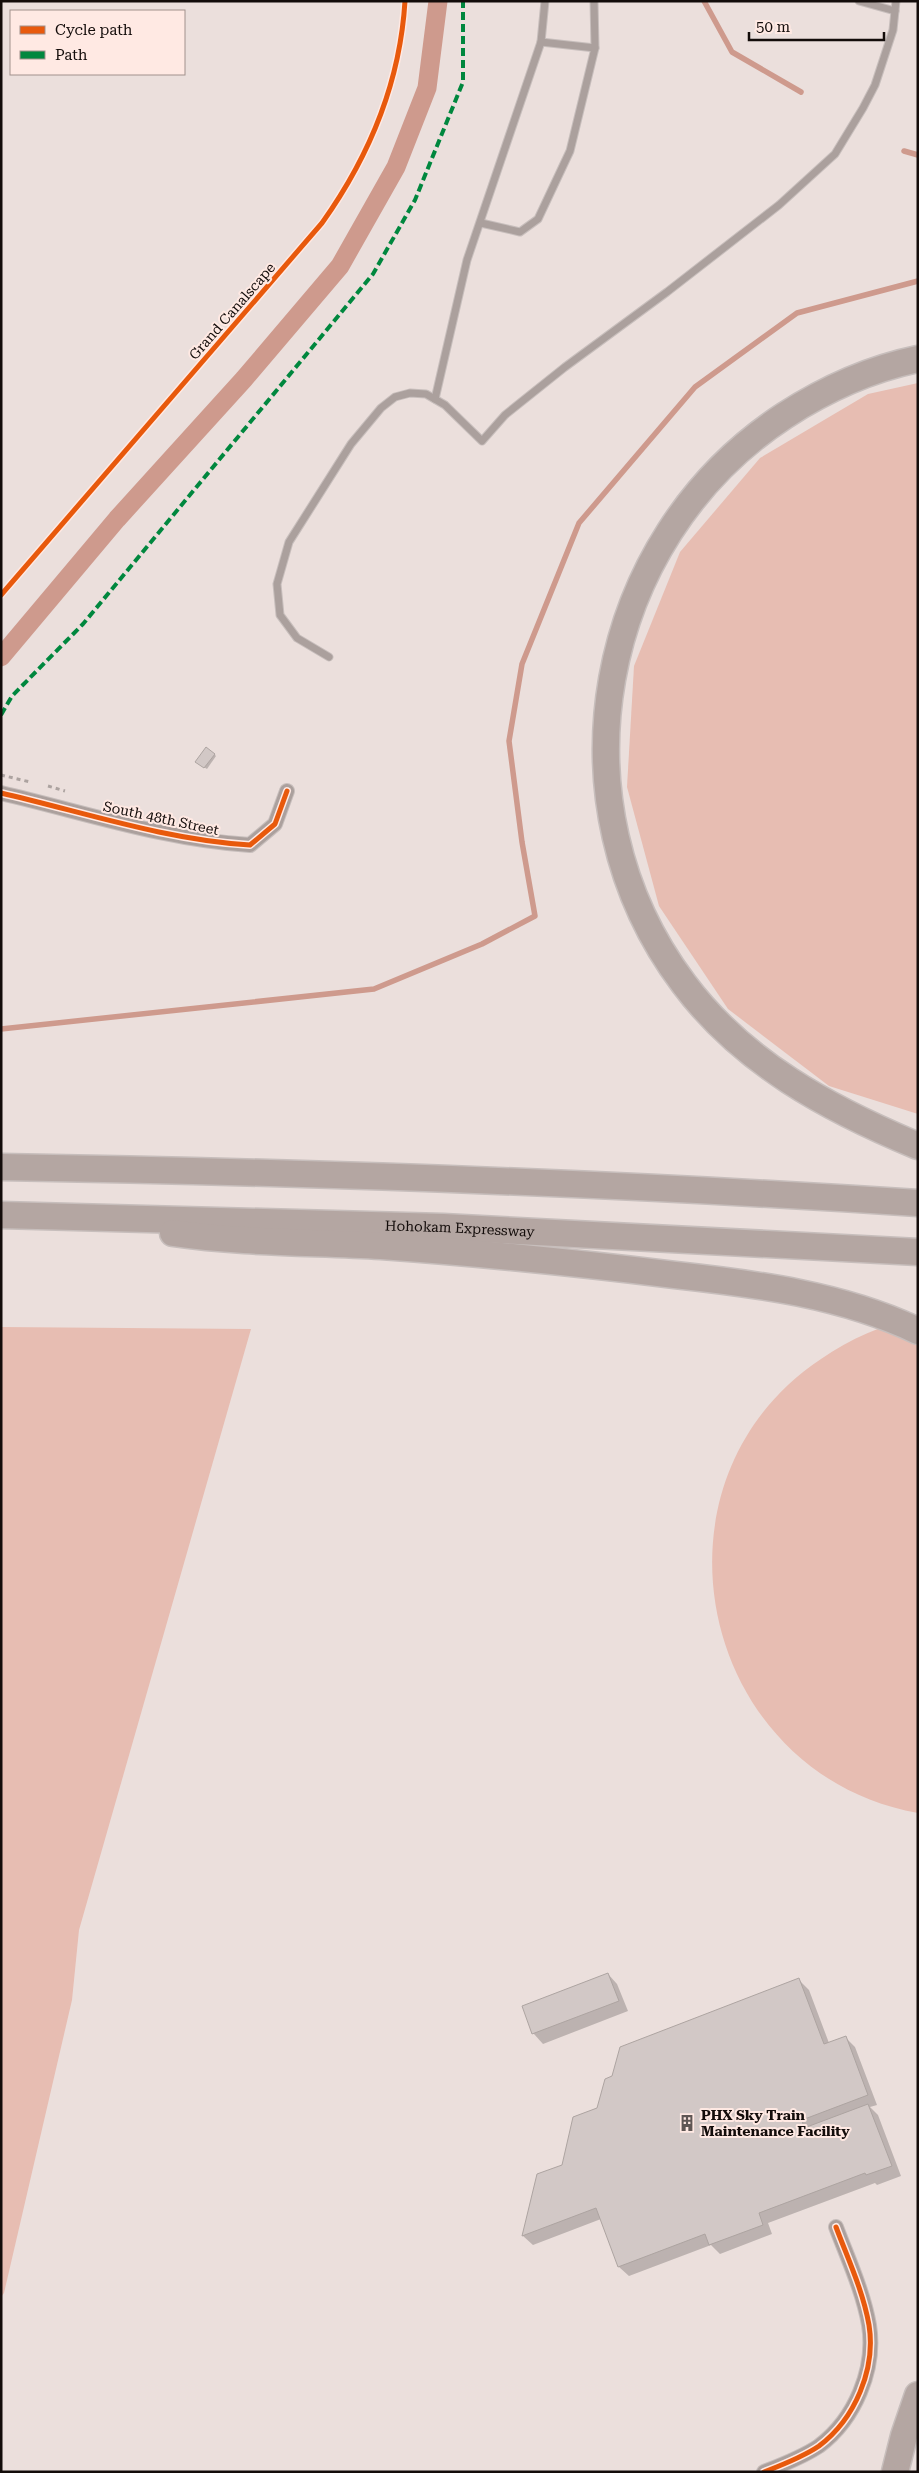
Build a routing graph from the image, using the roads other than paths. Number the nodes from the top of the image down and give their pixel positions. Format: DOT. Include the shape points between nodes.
graph roads {
  1 [pos="545,1"];
  2 [pos="594,1"];
  3 [pos="859,1"];
  4 [pos="896,1"];
  5 [pos="895,12"];
  6 [pos="541,42"];
  7 [pos="595,48"];
  8 [pos="481,223"];
  9 [pos="918,360"];
  10 [pos="435,399"];
  11 [pos="329,657"];
  12 [pos="287,791"];
  13 [pos="1,793"];
  14 [pos="918,1146"];
  15 [pos="1,1167"];
  16 [pos="918,1203"];
  17 [pos="1,1215"];
  18 [pos="58,1216"];
  19 [pos="918,1252"];
  20 [pos="918,1331"];
  21 [pos="836,2227"];
  22 [pos="918,2395"];
  23 [pos="764,2472"];
  24 [pos="895,2472"];
  1 -- 6 [label="lane"];
  2 -- 7 [label="lane"];
  3 -- 5 [label="lane"];
  4 -- 5 [label="lane"];
  5 -- 10 [label="lane" via="884,59 863,108 835,154 779,205 552,377 505,415 482,441"];
  6 -- 7 [label="lane"];
  6 -- 8 [label="lane"];
  7 -- 8 [label="lane" via="570,151 538,219 520,232"];
  8 -- 10 [label="lane" via="467,260"];
  9 -- 14 [label="highway" via="846,382 794,409 744,445 698,492 678,517 648,568 625,624 610,688 606,749 610,807 630,885 653,934 688,989 737,1041 776,1072 843,1112"];
  10 -- 11 [label="lane" via="426,394 410,393 395,396 381,408 351,444 289,542 277,584 280,614 297,638"];
  12 -- 13 [label="street, South 48th Street" via="276,824 250,845 219,843 161,831"];
  15 -- 16 [label="highway" via="556,1183"];
  17 -- 18 [label="highway, Hohokam Expressway"];
  18 -- 19 [label="highway, Hohokam Expressway" via="452,1227"];
  18 -- 20 [label="highway" via="213,1239 442,1251 694,1277 843,1304"];
  21 -- 23 [label="street" via="869,2326 869,2363 860,2394 844,2421 819,2446"];
  22 -- 24 [label="highway"];
}
